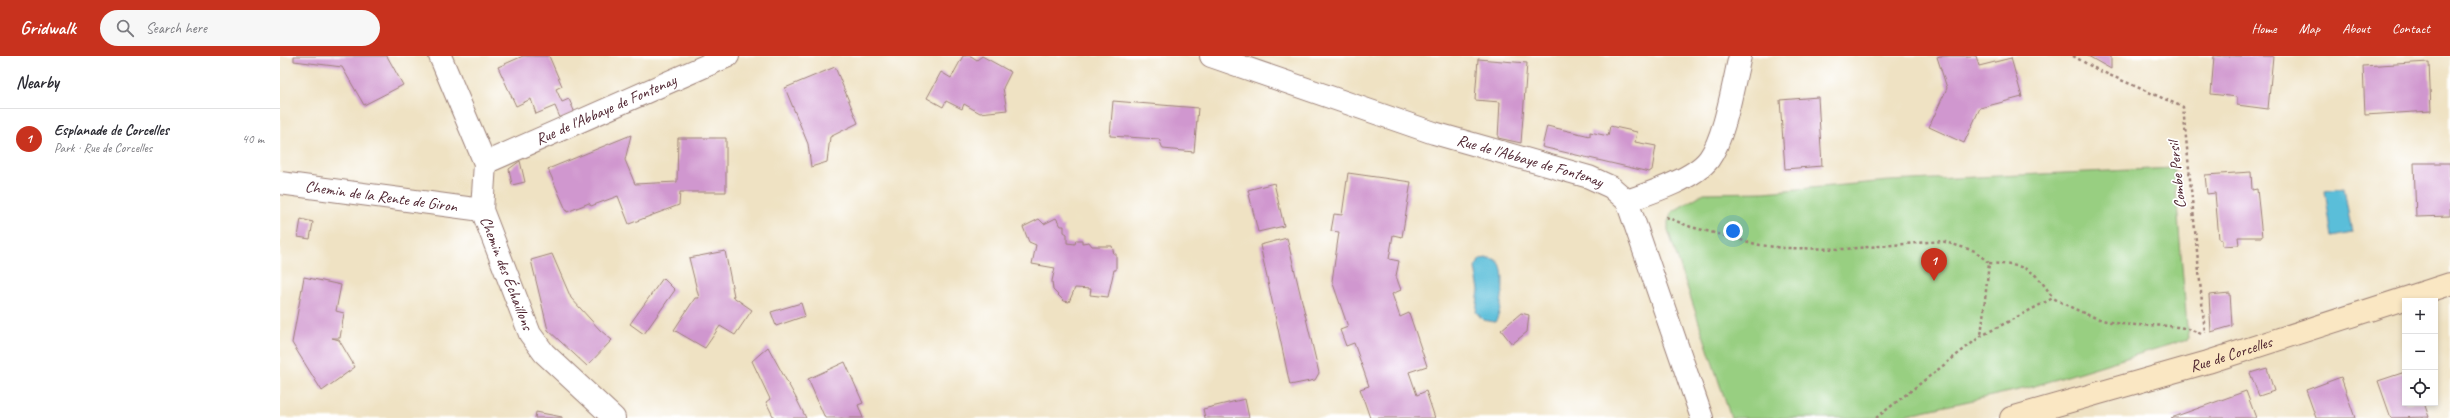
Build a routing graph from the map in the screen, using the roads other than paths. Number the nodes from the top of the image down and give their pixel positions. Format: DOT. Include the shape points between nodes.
graph roads {
  1 [pos="440,56"];
  2 [pos="728,56"];
  3 [pos="1211,56"];
  4 [pos="1740,56"];
  5 [pos="485,163"];
  6 [pos="280,183"];
  7 [pos="1627,201"];
  8 [pos="482,210"];
  9 [pos="2450,284"];
  10 [pos="614,418"];
  11 [pos="1702,418"];
  12 [pos="2011,418"];
  1 -- 5 [label="street, Chemin des Échaillons"];
  2 -- 5 [label="street, Rue de l'Abbaye de Fontenay"];
  3 -- 7 [label="street, Rue de l'Abbaye de Fontenay" via="1434,133 1589,177 1611,187"];
  4 -- 7 [label="street" via="1720,135 1709,160 1692,173 1660,189"];
  5 -- 8 [label="street, Chemin des Échaillons"];
  6 -- 8 [label="street, Chemin de la Rente de Giron"];
  7 -- 11 [label="street, Rue de l'Abbaye de Fontenay"];
  8 -- 10 [label="street, Chemin des Échaillons" via="530,334 544,353"];
  9 -- 12 [label="main road, Rue de Corcelles" via="2208,362"];
}
